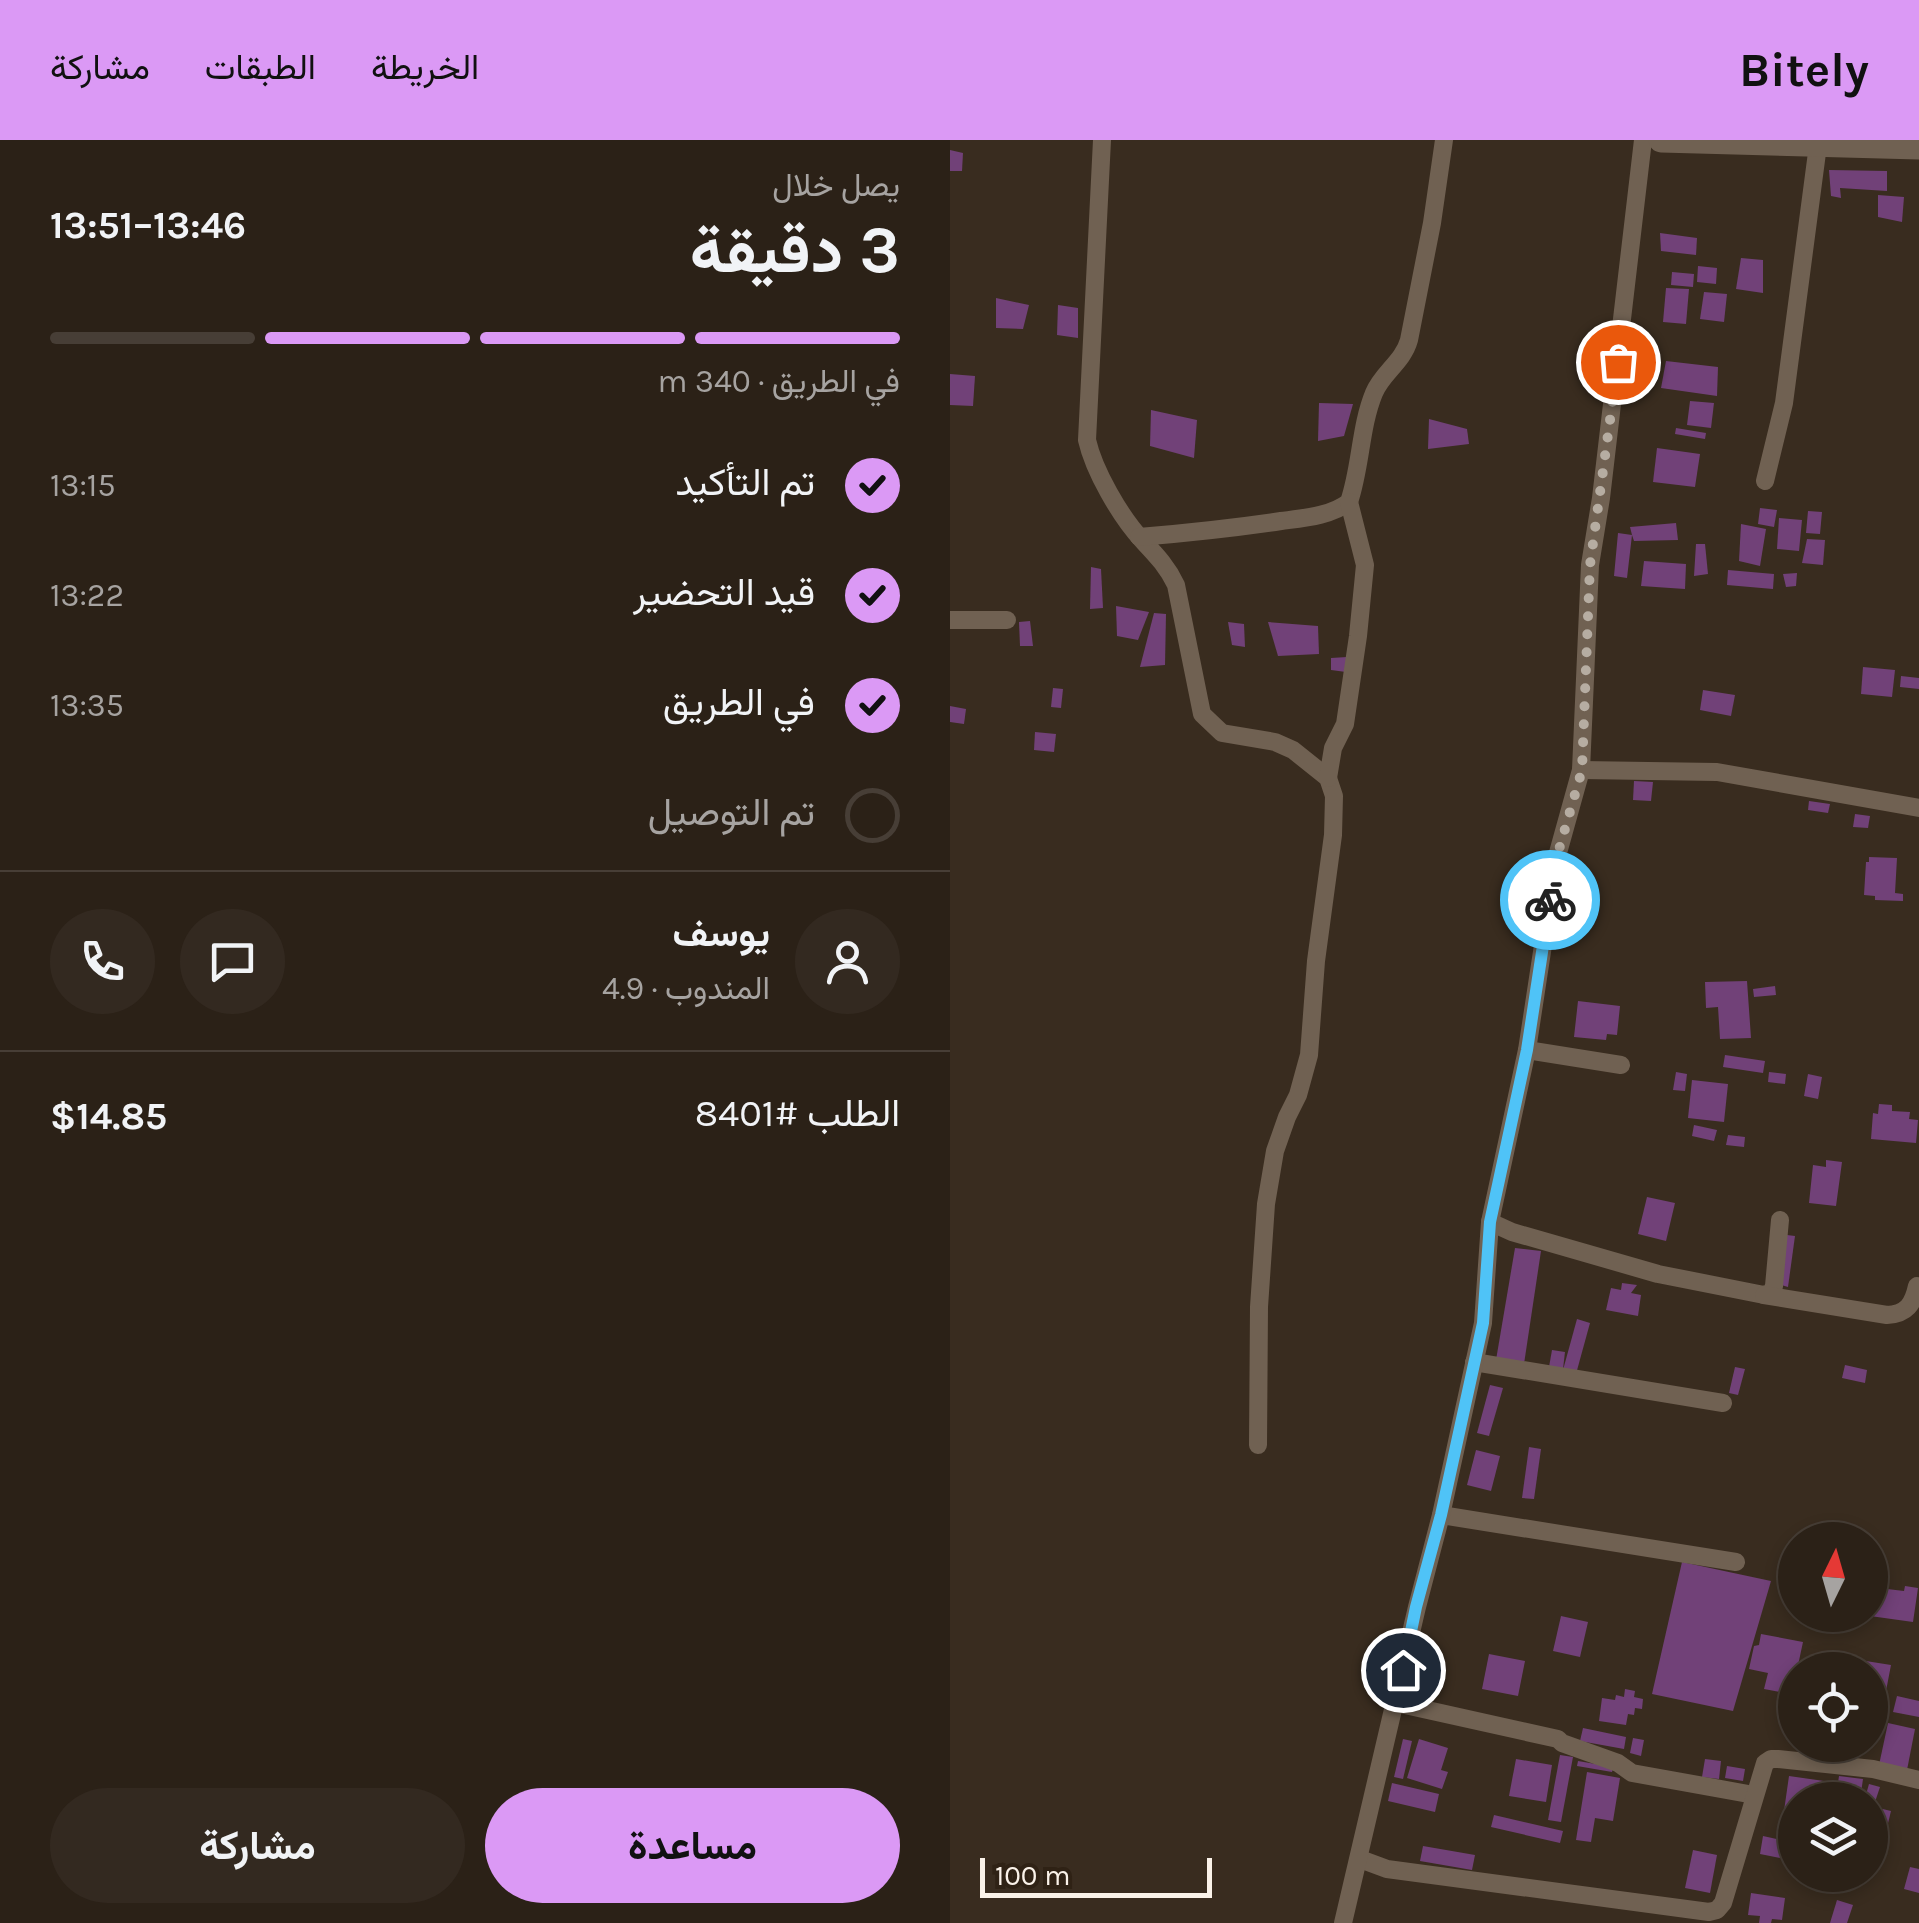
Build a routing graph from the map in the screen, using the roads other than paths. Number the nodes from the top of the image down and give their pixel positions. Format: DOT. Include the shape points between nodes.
graph roads {
  1 [pos="1102,140"];
  2 [pos="1444,140"];
  3 [pos="1643,140"];
  4 [pos="1661,140"];
  5 [pos="1818,145"];
  6 [pos="1919,147"];
  7 [pos="1764,481"];
  8 [pos="1349,502"];
  9 [pos="1140,537"];
  10 [pos="950,620"];
  11 [pos="1007,620"];
  12 [pos="1582,770"];
  13 [pos="1328,778"];
  14 [pos="1919,808"];
  15 [pos="1527,1050"];
  16 [pos="1620,1065"];
  17 [pos="1780,1220"];
  18 [pos="1490,1222"];
  19 [pos="1917,1286"];
  20 [pos="1764,1296"];
  21 [pos="1474,1362"];
  22 [pos="1723,1403"];
  23 [pos="1258,1446"];
  24 [pos="1441,1515"];
  25 [pos="1736,1562"];
  26 [pos="1396,1702"];
  27 [pos="1919,1780"];
  28 [pos="1754,1795"];
  29 [pos="1360,1859"];
  30 [pos="1344,1923"];
  1 -- 9 [label="street" via="1086,440 1098,475"];
  2 -- 8 [label="street" via="1409,340 1372,399"];
  3 -- 12 [label="street" via="1590,565"];
  4 -- 5 [label="street"];
  5 -- 6 [label="street"];
  5 -- 7 [label="street" via="1784,403"];
  8 -- 9 [label="street" via="1313,516"];
  8 -- 13 [label="street" via="1365,564 1345,724"];
  9 -- 13 [label="street" via="1176,584 1202,714 1222,733 1293,750"];
  10 -- 11 [label="street"];
  12 -- 14 [label="street" via="1716,772"];
  12 -- 15 [label="street" via="1556,860"];
  13 -- 23 [label="street" via="1333,834 1309,1055 1275,1151 1266,1204"];
  15 -- 16 [label="street"];
  15 -- 18 [label="street"];
  17 -- 20 [label="street" via="1774,1286"];
  18 -- 20 [label="street" via="1658,1274"];
  18 -- 21 [label="street"];
  19 -- 20 [label="street" via="1908,1308 1897,1315"];
  21 -- 22 [label="street"];
  21 -- 24 [label="street"];
  24 -- 25 [label="street"];
  24 -- 26 [label="street"];
  26 -- 28 [label="street" via="1558,1738 1632,1772"];
  26 -- 29 [label="street"];
  27 -- 28 [label="street" via="1771,1759"];
  28 -- 29 [label="street" via="1723,1903 1708,1912"];
  29 -- 30 [label="street"];
}
